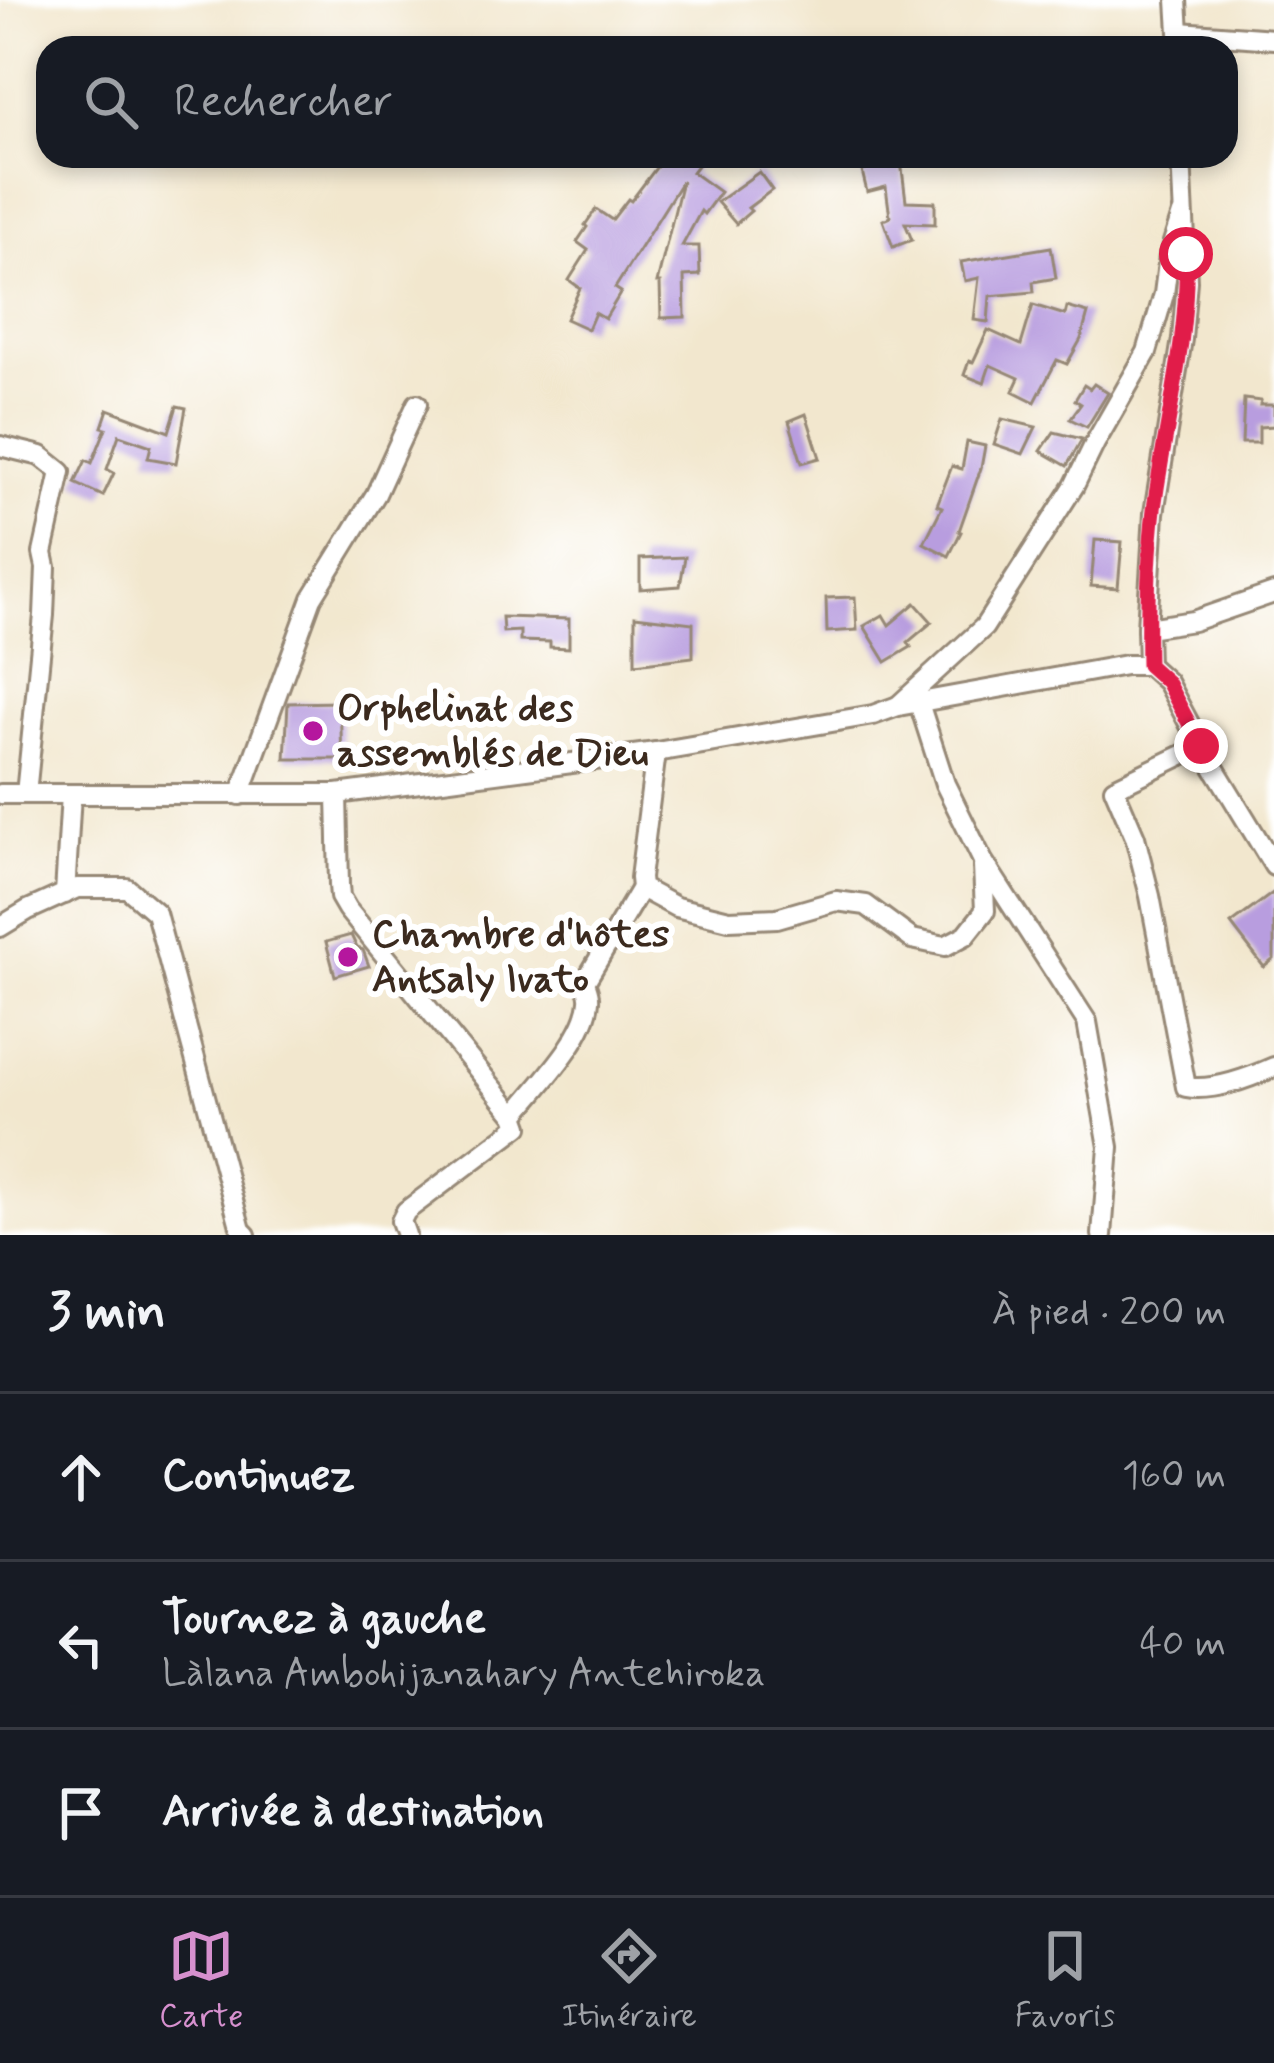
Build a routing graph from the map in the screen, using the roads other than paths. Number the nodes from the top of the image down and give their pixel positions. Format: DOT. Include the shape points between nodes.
graph roads {
  1 [pos="1177,0"];
  2 [pos="1180,36"];
  3 [pos="1238,39"];
  4 [pos="1274,39"];
  5 [pos="1181,168"];
  6 [pos="1182,214"];
  7 [pos="417,404"];
  8 [pos="0,446"];
  9 [pos="1274,592"];
  10 [pos="1148,628"];
  11 [pos="1148,665"];
  12 [pos="920,703"];
  13 [pos="898,706"];
  14 [pos="1201,746"];
  15 [pos="656,752"];
  16 [pos="0,794"];
  17 [pos="26,794"];
  18 [pos="70,794"];
  19 [pos="338,794"];
  20 [pos="240,795"];
  21 [pos="983,861"];
  22 [pos="1274,866"];
  23 [pos="641,888"];
  24 [pos="65,894"];
  25 [pos="0,927"];
  26 [pos="1274,1066"];
  27 [pos="515,1115"];
  28 [pos="246,1235"];
  29 [pos="406,1235"];
  30 [pos="1102,1235"];
  1 -- 2 [label="street"];
  3 -- 4 [label="street"];
  5 -- 6 [label="street"];
  6 -- 10 [label="street" via="1187,281 1154,513"];
  6 -- 13 [label="street" via="1147,352 1074,486 984,627"];
  7 -- 20 [label="street" via="376,494 312,598"];
  8 -- 17 [label="street" via="41,456 61,472 44,554"];
  9 -- 10 [label="street"];
  10 -- 11 [label="street"];
  11 -- 12 [label="street"];
  11 -- 14 [label="street" via="1167,682"];
  12 -- 13 [label="street"];
  12 -- 21 [label="street" via="945,784"];
  13 -- 15 [label="street"];
  14 -- 22 [label="street"];
  14 -- 26 [label="street" via="1114,788 1150,896 1186,1087"];
  15 -- 19 [label="street"];
  15 -- 23 [label="street"];
  16 -- 17 [label="street"];
  17 -- 18 [label="street"];
  18 -- 20 [label="street"];
  18 -- 24 [label="street"];
  19 -- 20 [label="street"];
  19 -- 27 [label="street" via="339,885 347,910"];
  21 -- 23 [label="street" via="986,910 945,946 912,939 866,905 836,901 777,918 729,920 676,908"];
  21 -- 30 [label="street" via="1087,1022 1109,1147"];
  23 -- 27 [label="street" via="585,982 582,1025"];
  24 -- 25 [label="street"];
  24 -- 28 [label="street" via="127,889 156,913"];
  27 -- 29 [label="street" via="519,1126 406,1211"];
}
